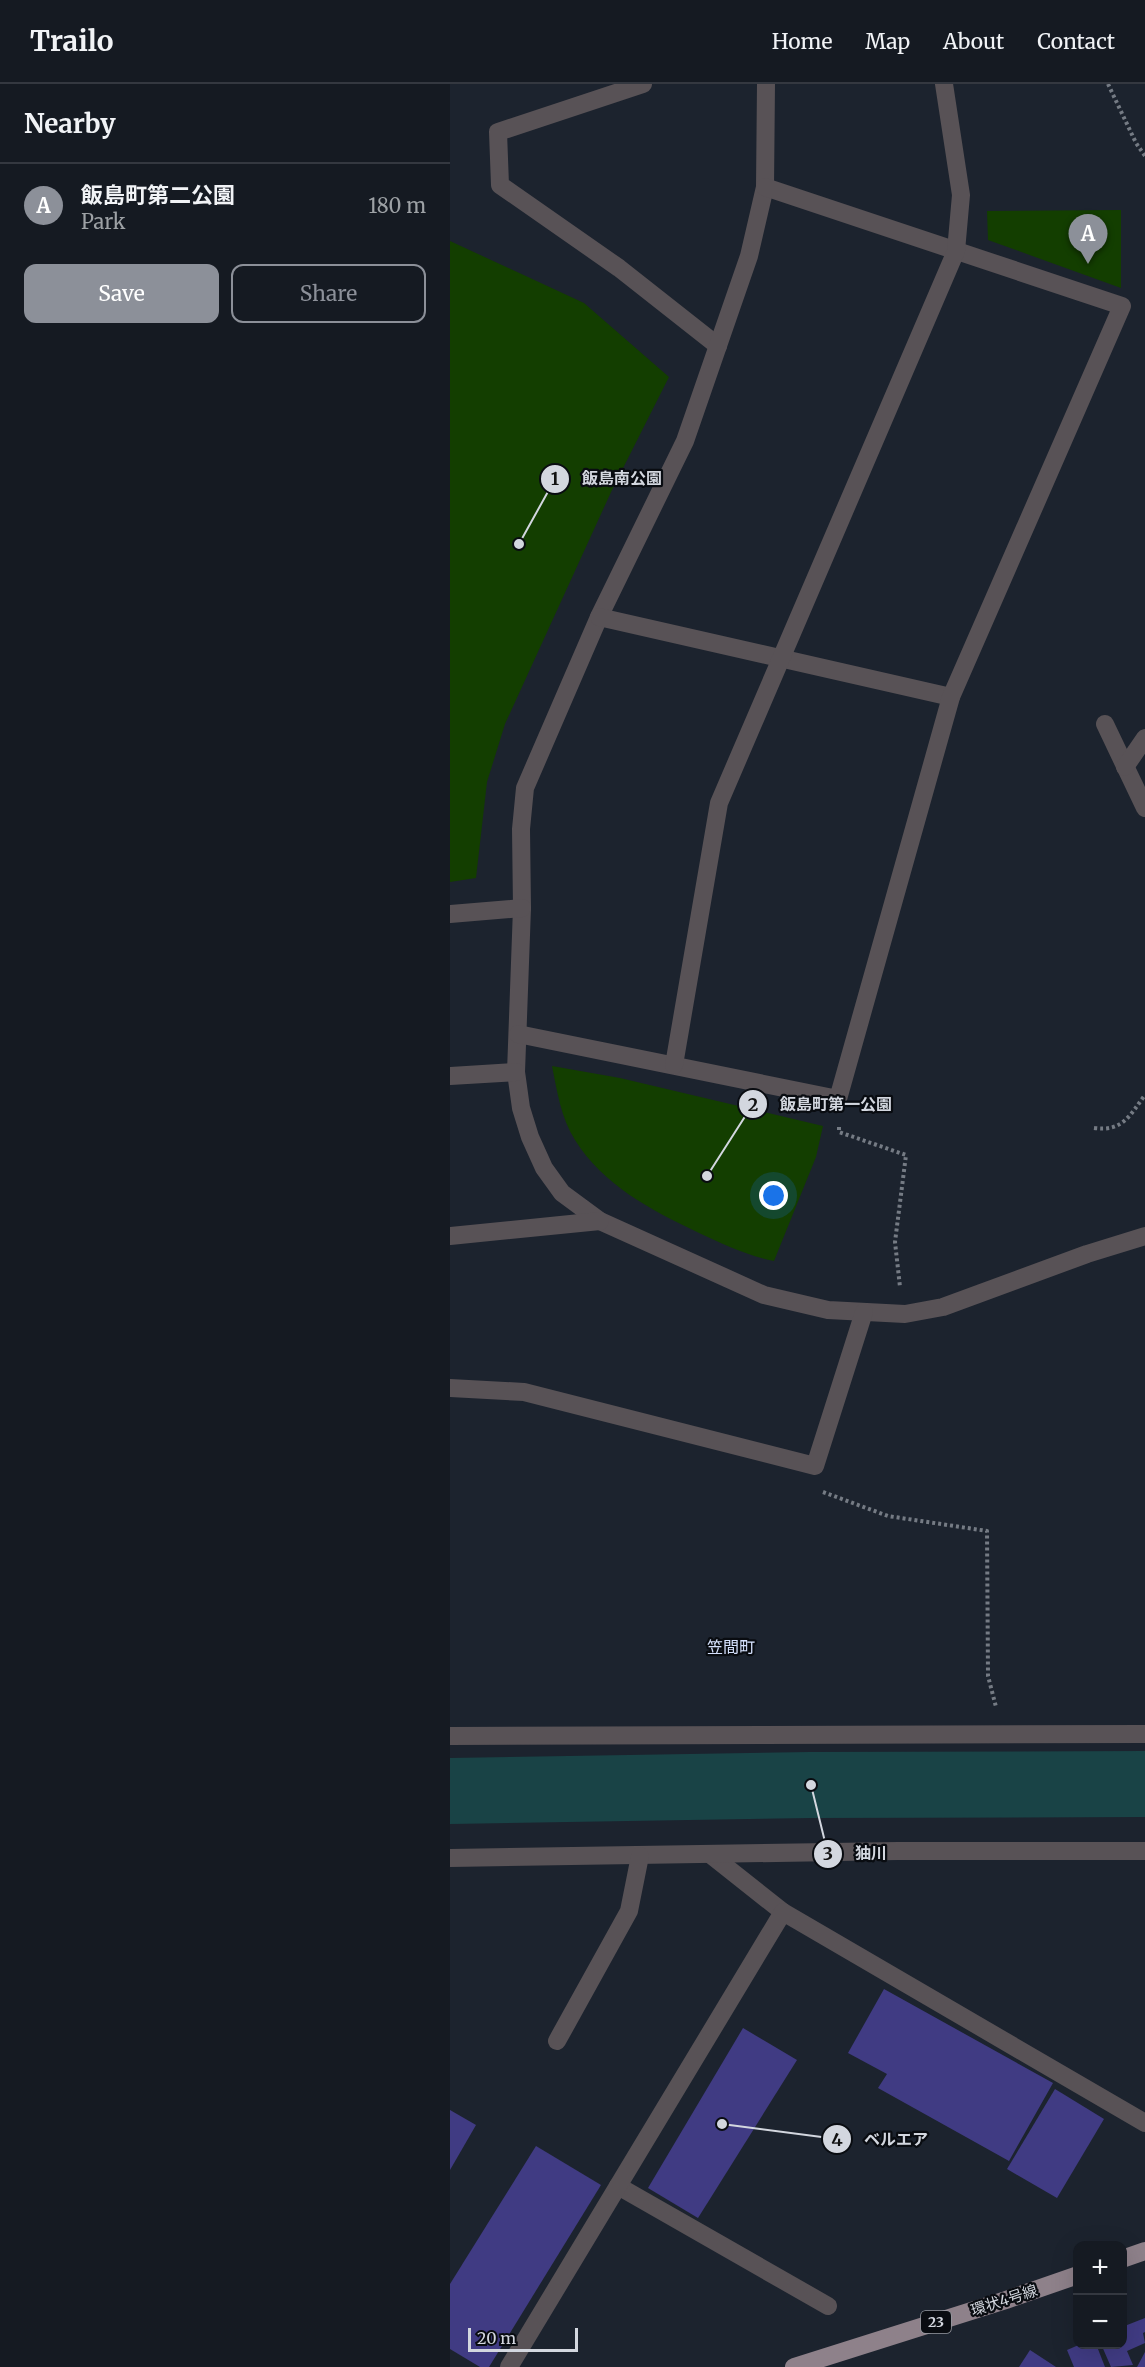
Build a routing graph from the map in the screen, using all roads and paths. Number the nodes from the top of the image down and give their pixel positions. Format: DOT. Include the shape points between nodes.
graph roads {
  1 [pos="643,84"];
  2 [pos="766,84"];
  3 [pos="944,84"];
  4 [pos="1108,84"];
  5 [pos="1145,156"];
  6 [pos="765,187"];
  7 [pos="956,251"];
  8 [pos="718,346"];
  9 [pos="600,617"];
  10 [pos="780,658"];
  11 [pos="951,697"];
  12 [pos="1105,724"];
  13 [pos="1145,738"];
  14 [pos="1125,767"];
  15 [pos="1145,808"];
  16 [pos="522,908"];
  17 [pos="450,914"];
  18 [pos="518,1034"];
  19 [pos="674,1065"];
  20 [pos="516,1071"];
  21 [pos="450,1076"];
  22 [pos="1145,1095"];
  23 [pos="837,1099"];
  24 [pos="1094,1128"];
  25 [pos="600,1221"];
  26 [pos="450,1236"];
  27 [pos="1145,1236"];
  28 [pos="864,1312"];
  29 [pos="904,1314"];
  30 [pos="450,1388"];
  31 [pos="815,1466"];
  32 [pos="1145,1734"];
  33 [pos="1000,1735"];
  34 [pos="450,1736"];
  35 [pos="1145,1851"];
  36 [pos="711,1855"];
  37 [pos="640,1856"];
  38 [pos="450,1858"];
  39 [pos="783,1912"];
  40 [pos="557,2041"];
  41 [pos="1145,2123"];
  42 [pos="618,2186"];
  43 [pos="1145,2251"];
  44 [pos="1127,2257"];
  45 [pos="1073,2276"];
  46 [pos="828,2306"];
  47 [pos="509,2367"];
  48 [pos="794,2367"];
  1 -- 8 [label="street" via="498,132 500,185 619,268"];
  2 -- 6 [label="street"];
  3 -- 7 [label="street" via="961,195"];
  4 -- 5 [label="path"];
  6 -- 7 [label="street"];
  6 -- 8 [label="street" via="749,256"];
  7 -- 10 [label="street"];
  7 -- 11 [label="street" via="1122,306"];
  8 -- 9 [label="street" via="685,441"];
  9 -- 10 [label="street"];
  9 -- 16 [label="street" via="525,788"];
  10 -- 11 [label="street"];
  10 -- 19 [label="street" via="719,803"];
  11 -- 23 [label="street"];
  12 -- 14 [label="street"];
  13 -- 14 [label="street"];
  14 -- 15 [label="street"];
  16 -- 17 [label="street"];
  16 -- 18 [label="street"];
  18 -- 19 [label="street"];
  18 -- 20 [label="street"];
  19 -- 23 [label="street"];
  20 -- 21 [label="street"];
  20 -- 25 [label="street" via="521,1108 544,1168 562,1193"];
  22 -- 24 [label="path" via="1124,1123 1108,1130"];
  23 -- 29 [label="path" via="839,1132 906,1155 895,1242"];
  25 -- 26 [label="street"];
  25 -- 28 [label="street" via="764,1295 828,1310"];
  27 -- 29 [label="street" via="943,1307"];
  28 -- 29 [label="street"];
  28 -- 31 [label="street"];
  30 -- 31 [label="street" via="524,1392"];
  31 -- 33 [label="path" via="820,1491 888,1516 987,1531 988,1676"];
  32 -- 33 [label="street"];
  33 -- 34 [label="street"];
  35 -- 36 [label="street"];
  36 -- 37 [label="street"];
  36 -- 39 [label="street"];
  37 -- 38 [label="street"];
  37 -- 40 [label="street" via="629,1911"];
  39 -- 41 [label="street"];
  39 -- 42 [label="street"];
  42 -- 46 [label="street"];
  42 -- 47 [label="street"];
  43 -- 44 [label="main road"];
  45 -- 48 [label="main road, 環状4号線 / 23"];
}
